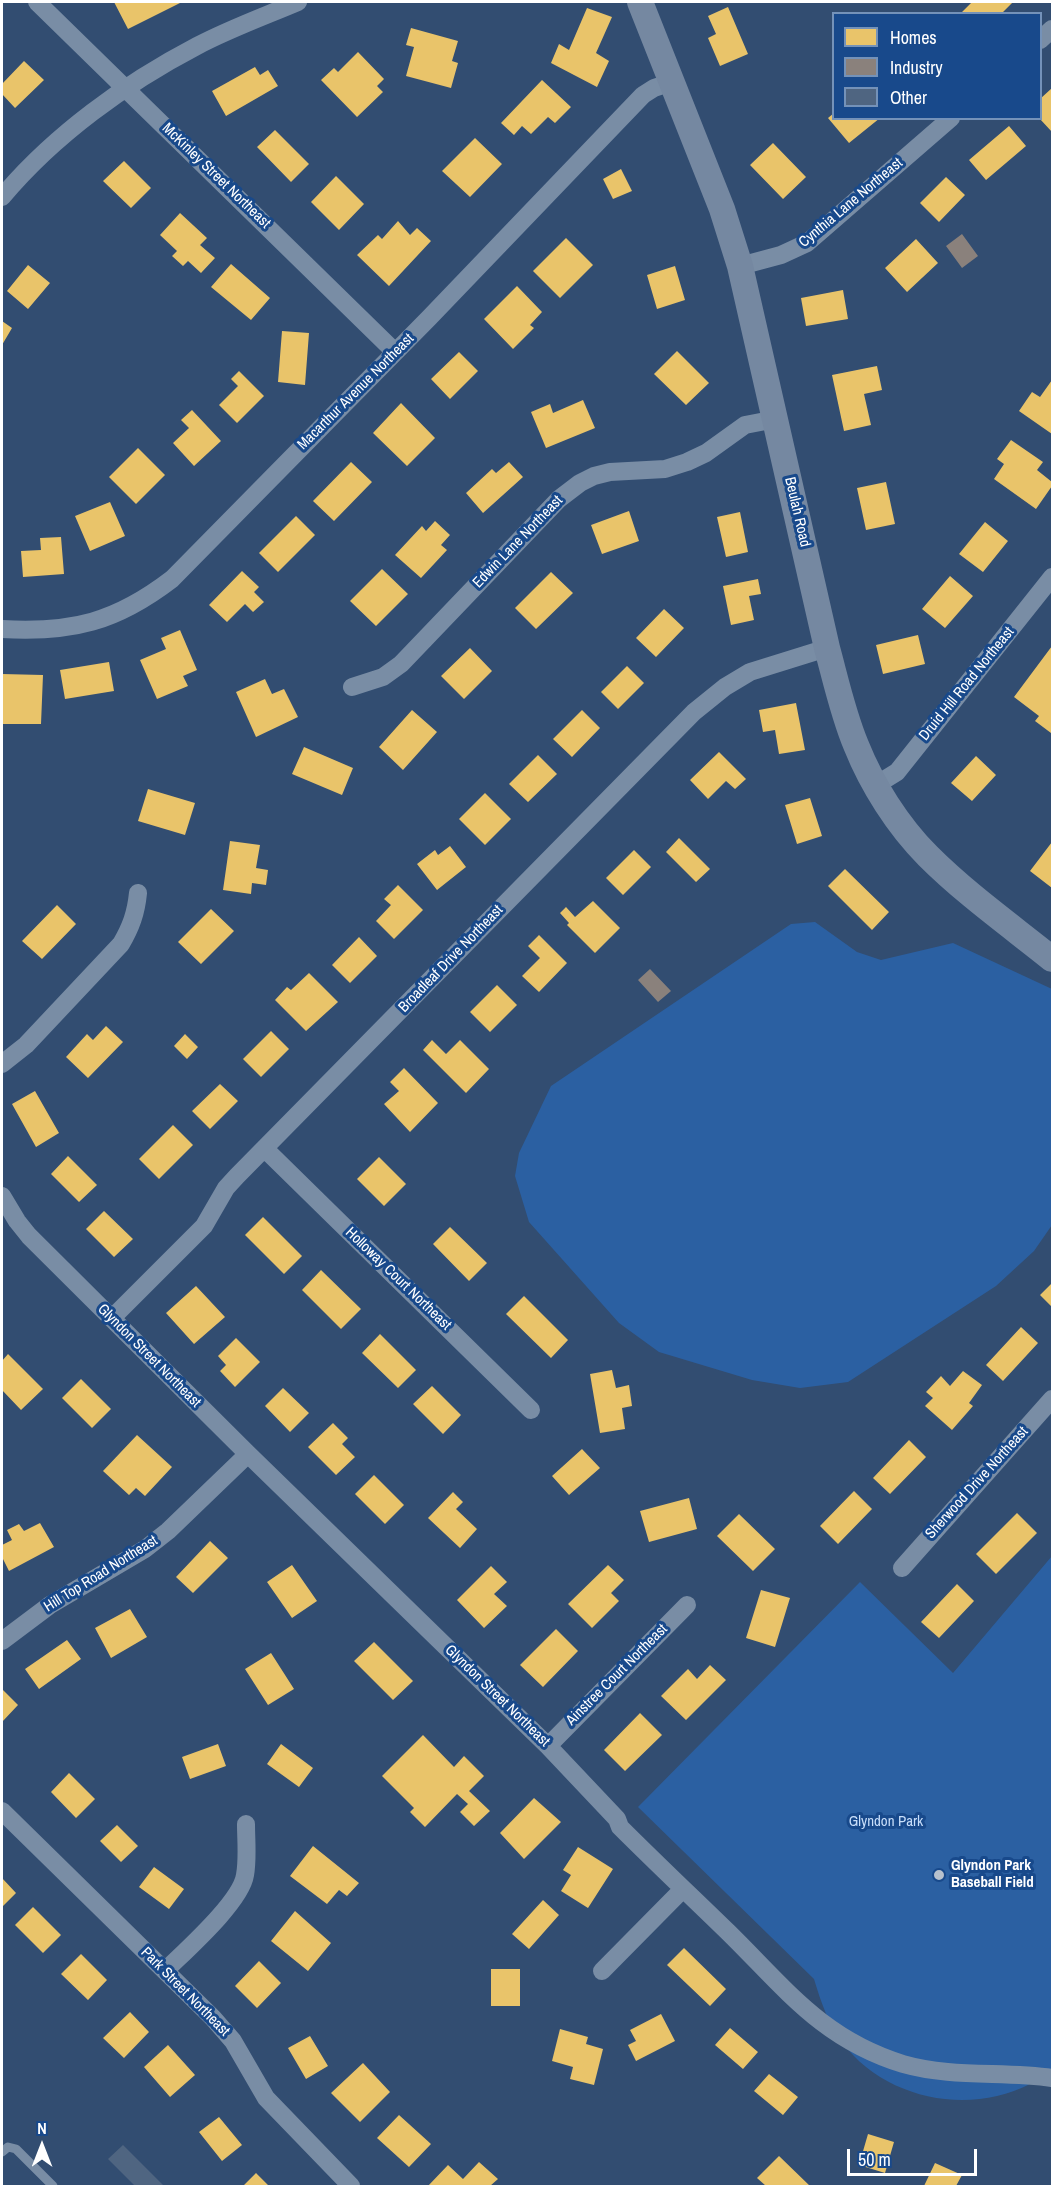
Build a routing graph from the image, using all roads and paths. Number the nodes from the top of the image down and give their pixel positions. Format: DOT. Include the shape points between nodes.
graph roads {
  1 [pos="37,2"];
  2 [pos="298,2"];
  3 [pos="640,2"];
  4 [pos="672,82"];
  5 [pos="127,89"];
  6 [pos="949,120"];
  7 [pos="2,197"];
  8 [pos="740,266"];
  9 [pos="395,352"];
  10 [pos="776,419"];
  11 [pos="1053,578"];
  12 [pos="2,629"];
  13 [pos="827,648"];
  14 [pos="352,687"];
  15 [pos="876,785"];
  16 [pos="138,893"];
  17 [pos="1053,959"];
  18 [pos="2,1064"];
  19 [pos="265,1149"];
  20 [pos="2,1196"];
  21 [pos="112,1318"];
  22 [pos="1053,1399"];
  23 [pos="531,1410"];
  24 [pos="248,1454"];
  25 [pos="902,1568"];
  26 [pos="687,1605"];
  27 [pos="2,1641"];
  28 [pos="548,1746"];
  29 [pos="2,1811"];
  30 [pos="246,1824"];
  31 [pos="683,1889"];
  32 [pos="165,1971"];
  33 [pos="602,1971"];
  34 [pos="1053,2078"];
  35 [pos="2,2152"];
  36 [pos="52,2187"];
  37 [pos="351,2187"];
  1 -- 5 [label="street, McKinley Street Northeast"];
  2 -- 5 [label="street" via="199,45"];
  3 -- 4 [label="main road, Beulah Road"];
  4 -- 8 [label="main road, Beulah Road"];
  4 -- 9 [label="street, Macarthur Avenue Northeast" via="643,95"];
  5 -- 7 [label="street" via="46,152"];
  5 -- 9 [label="street, McKinley Street Northeast"];
  6 -- 8 [label="street, Cynthia Lane Northeast" via="807,243"];
  8 -- 10 [label="main road, Beulah Road"];
  9 -- 12 [label="street, Macarthur Avenue Northeast" via="172,579 149,596 97,621 69,628"];
  10 -- 13 [label="main road, Beulah Road"];
  10 -- 14 [label="street, Edwin Lane Northeast" via="745,425 687,462 665,469 610,472 580,483 401,664 383,677"];
  11 -- 15 [label="street, Druid Hill Road Northeast" via="897,772"];
  13 -- 15 [label="main road, Beulah Road" via="843,711"];
  13 -- 19 [label="street, Broadleaf Drive Northeast" via="750,672 694,712"];
  15 -- 17 [label="main road, Beulah Road" via="928,856"];
  16 -- 18 [label="street" via="137,909 121,944 26,1046"];
  19 -- 21 [label="street, Broadleaf Drive Northeast" via="226,1188 204,1226"];
  19 -- 23 [label="street, Holloway Court Northeast"];
  20 -- 21 [label="street, Glyndon Street Northeast" via="29,1236"];
  21 -- 24 [label="street, Glyndon Street Northeast"];
  22 -- 25 [label="street, Sherwood Drive Northeast"];
  24 -- 27 [label="street, Hill Top Road Northeast" via="145,1549 50,1605"];
  24 -- 28 [label="street, Glyndon Street Northeast"];
  26 -- 28 [label="street, Ainstree Court Northeast"];
  28 -- 31 [label="street, Glyndon Street Northeast" via="617,1819 620,1827"];
  29 -- 32 [label="street, Park Street Northeast"];
  30 -- 32 [label="street" via="245,1876 241,1887 229,1905"];
  31 -- 33 [label="street"];
  31 -- 34 [label="street, Glyndon Street Northeast" via="801,2007 845,2039 876,2054 940,2072"];
  32 -- 37 [label="street, Park Street Northeast" via="233,2041 266,2098"];
  35 -- 36 [label="lane" via="16,2149"];
}
